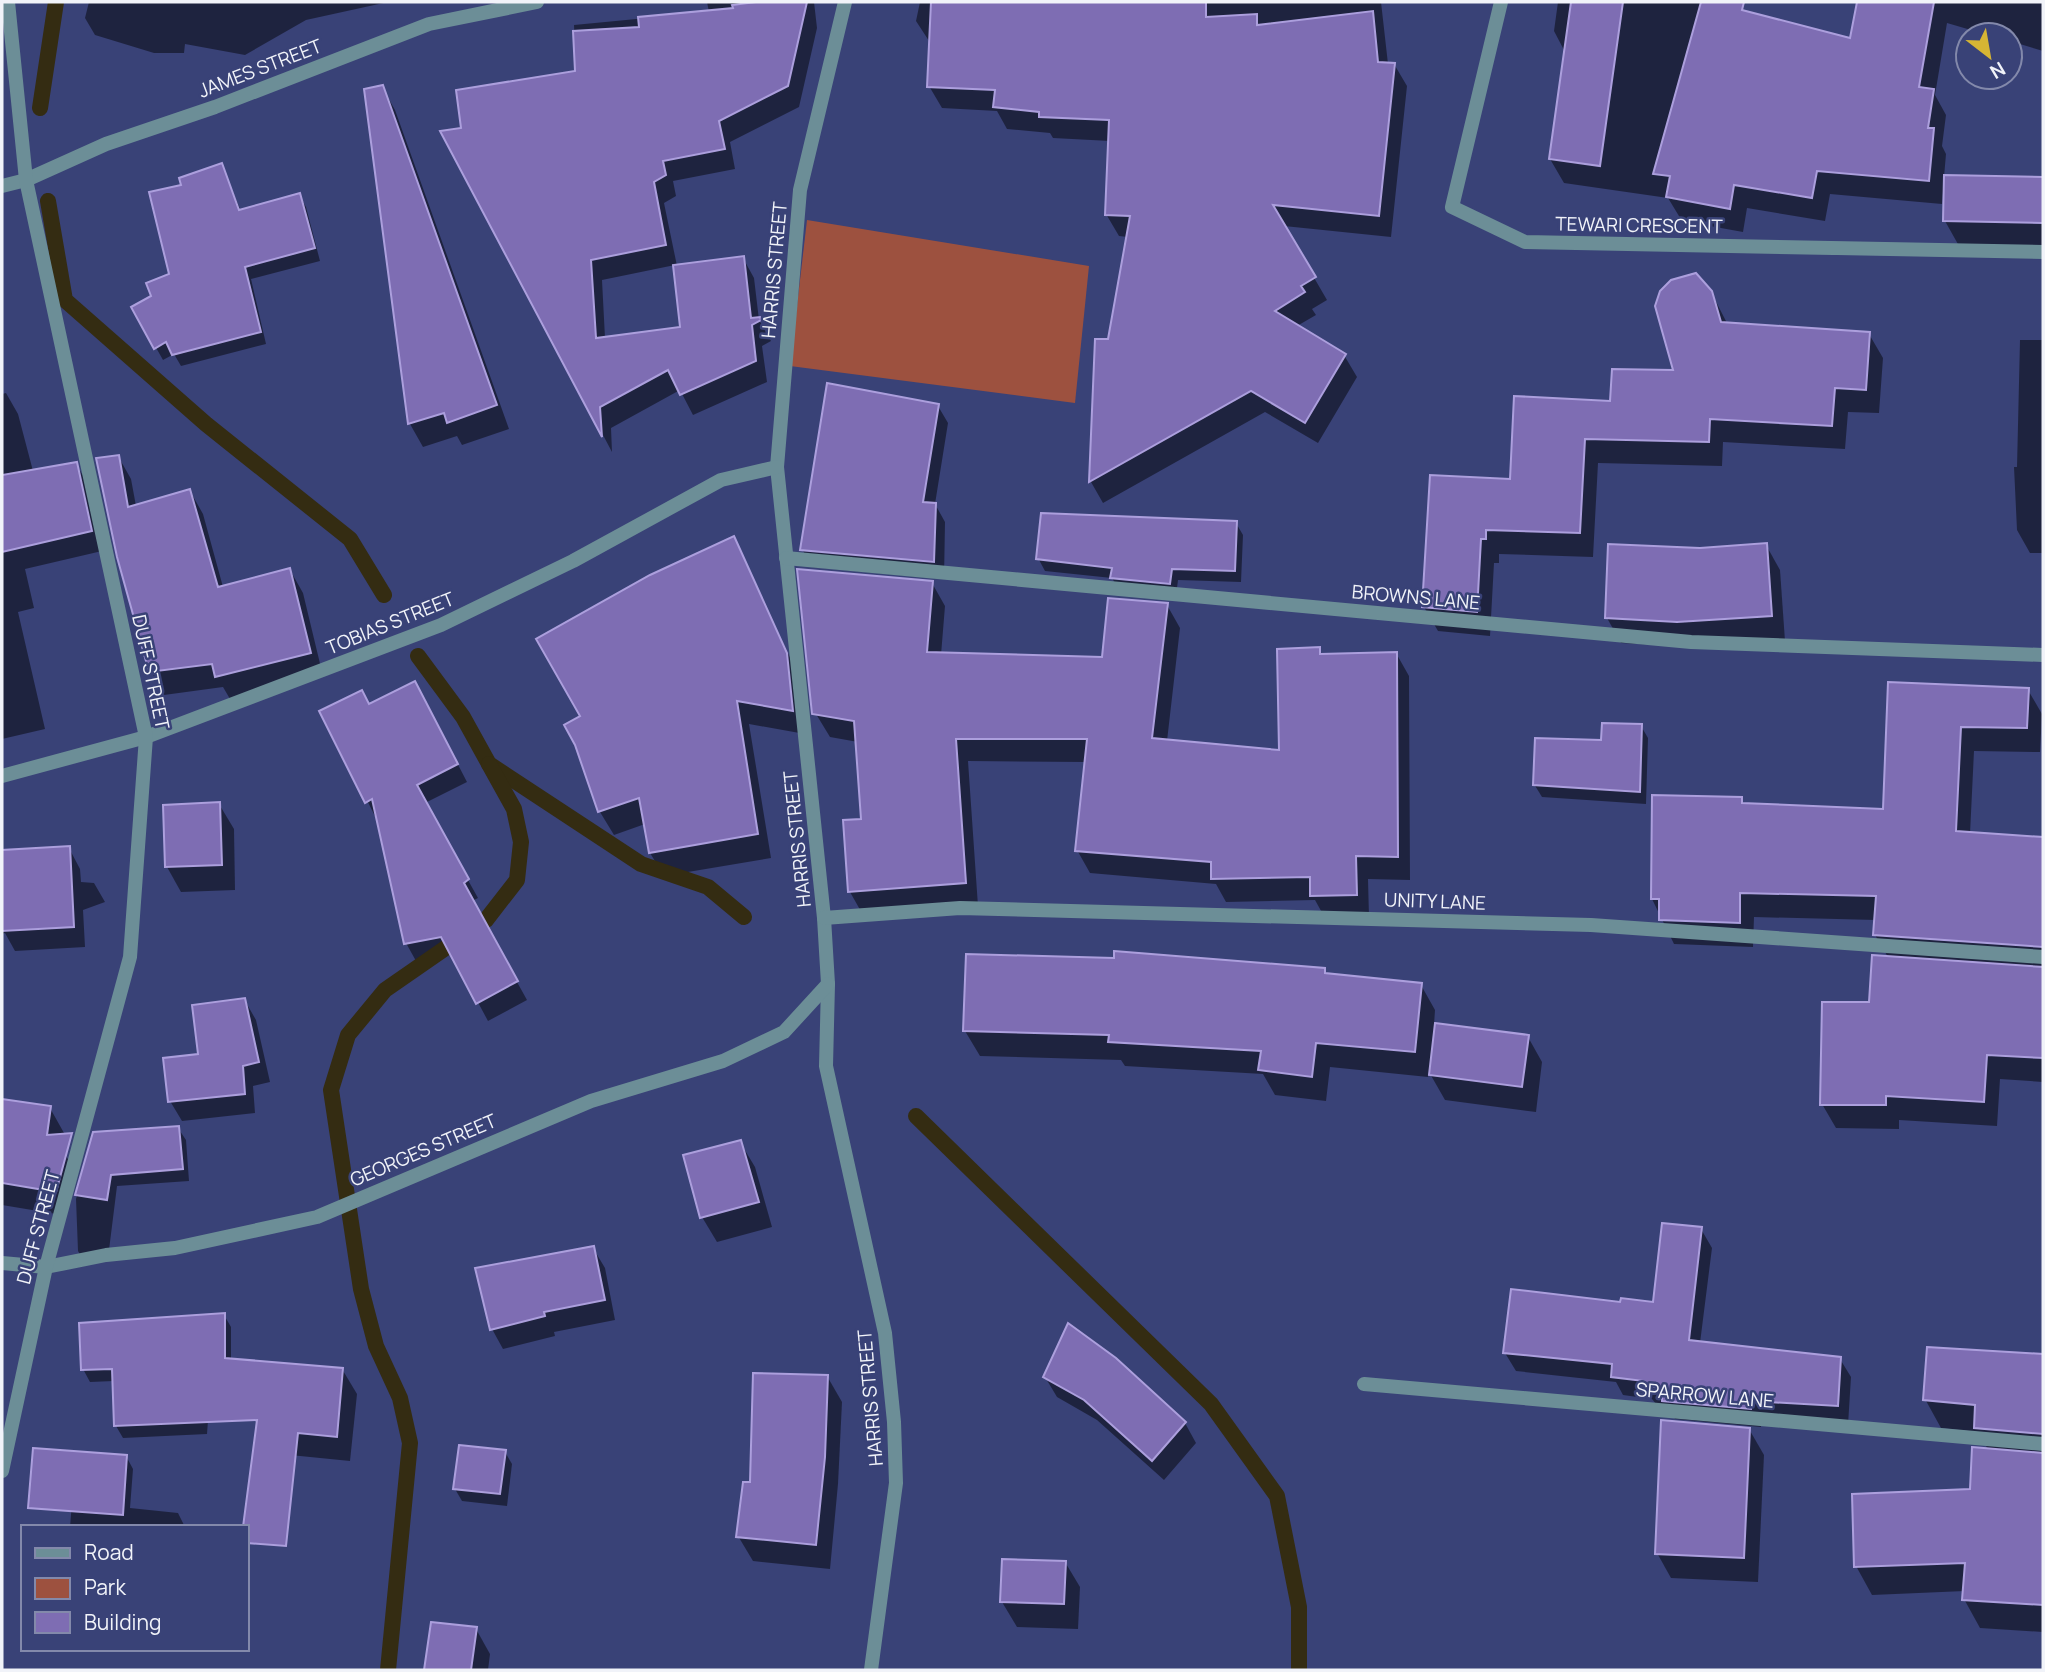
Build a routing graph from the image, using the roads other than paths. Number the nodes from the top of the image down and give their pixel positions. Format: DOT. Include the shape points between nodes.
graph roads {
  1 [pos="9,2"];
  2 [pos="537,2"];
  3 [pos="845,2"];
  4 [pos="1502,2"];
  5 [pos="26,180"];
  6 [pos="2,186"];
  7 [pos="2043,252"];
  8 [pos="777,467"];
  9 [pos="786,558"];
  10 [pos="2043,654"];
  11 [pos="146,737"];
  12 [pos="2,776"];
  13 [pos="824,918"];
  14 [pos="2043,957"];
  15 [pos="828,984"];
  16 [pos="2,1263"];
  17 [pos="46,1267"];
  18 [pos="1364,1384"];
  19 [pos="2043,1444"];
  20 [pos="2,1471"];
  21 [pos="871,1670"];
  1 -- 5 [label="street, DUFF STREET"];
  2 -- 5 [label="street, JAMES STREET" via="429,23 215,107 106,144"];
  3 -- 8 [label="street, HARRIS STREET" via="800,190"];
  4 -- 7 [label="street, TEWARI CRESCENT" via="1452,207 1525,242"];
  5 -- 6 [label="street, JAMES STREET"];
  5 -- 11 [label="street, DUFF STREET"];
  8 -- 9 [label="street, HARRIS STREET"];
  8 -- 11 [label="street, TOBIAS STREET" via="721,481 442,625"];
  9 -- 10 [label="street, BROWNS LANE" via="1691,642"];
  9 -- 13 [label="street, HARRIS STREET"];
  11 -- 12 [label="street, TOBIAS STREET"];
  11 -- 17 [label="street, DUFF STREET" via="130,957"];
  13 -- 14 [label="street, UNITY LANE" via="960,908 1591,925"];
  13 -- 15 [label="street, HARRIS STREET"];
  15 -- 17 [label="street, GEORGES STREET" via="784,1032 723,1061 591,1101 317,1217 175,1248"];
  15 -- 21 [label="street, HARRIS STREET" via="826,1066 885,1333 894,1422 896,1483"];
  16 -- 17 [label="street, GEORGES STREET"];
  17 -- 20 [label="street, DUFF STREET"];
  18 -- 19 [label="street, SPARROW LANE"];
}
